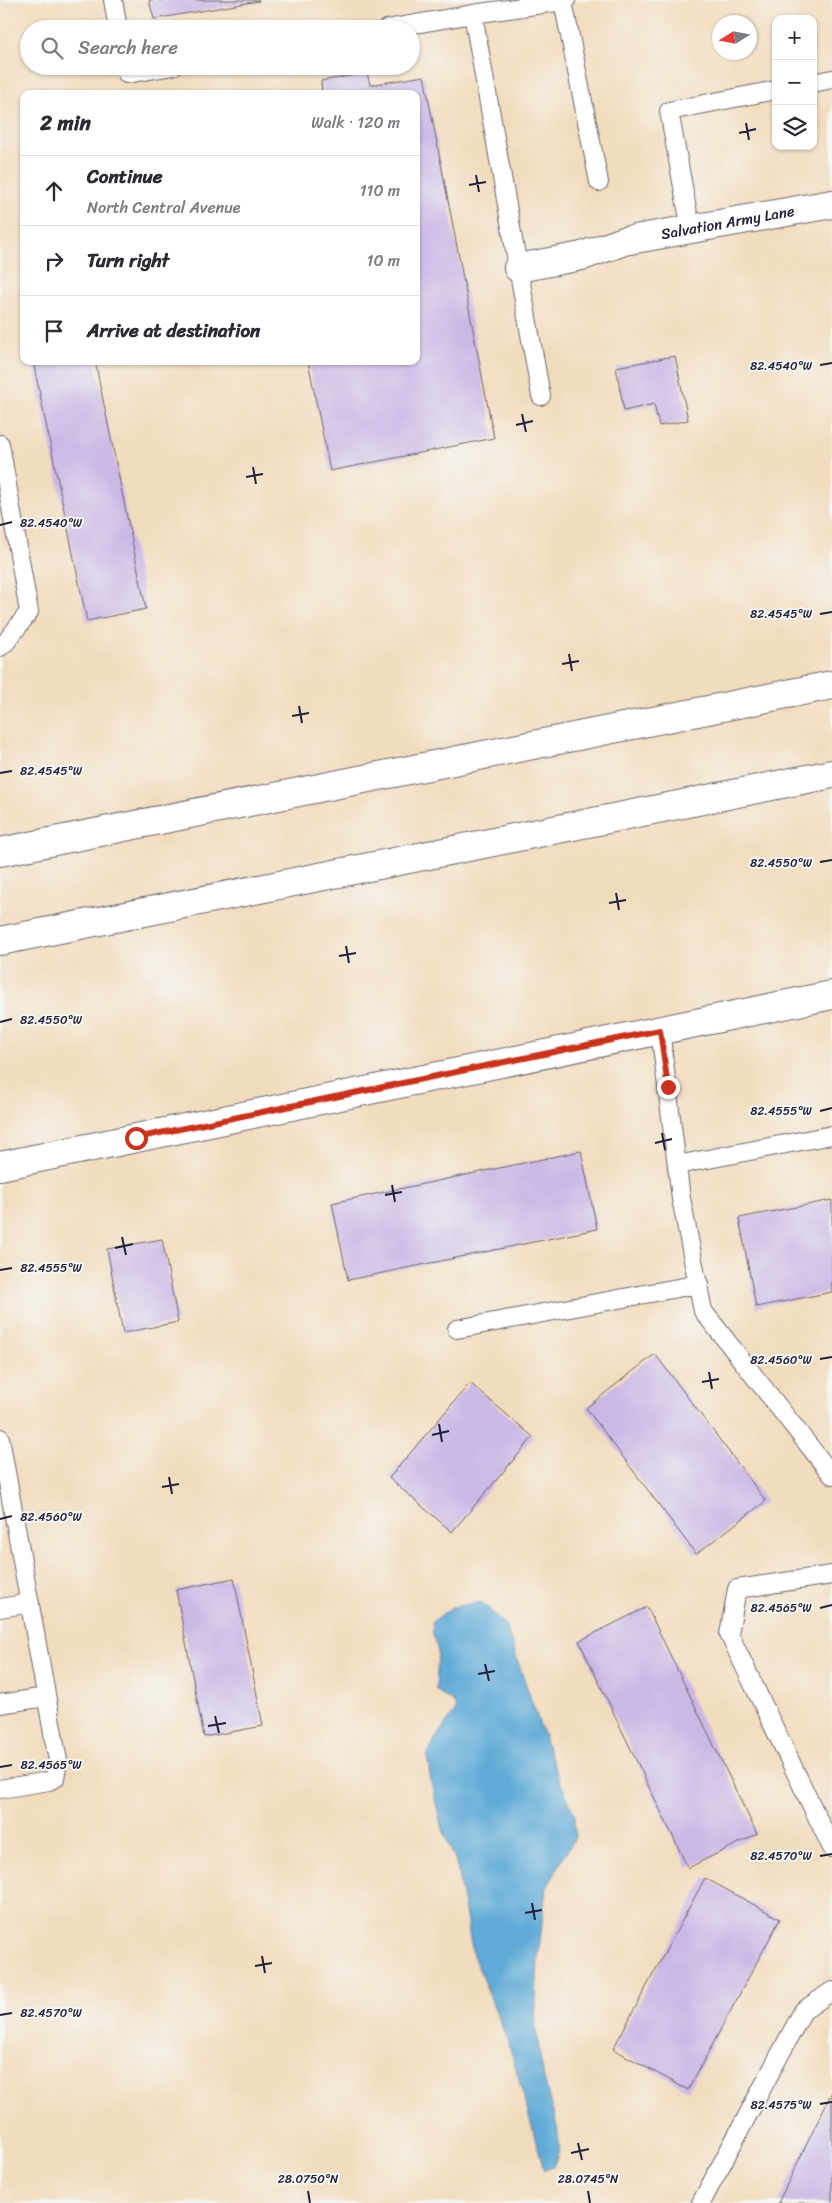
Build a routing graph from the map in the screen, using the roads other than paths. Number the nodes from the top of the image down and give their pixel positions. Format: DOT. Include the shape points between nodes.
graph roads {
  1 [pos="113,0"];
  2 [pos="565,0"];
  3 [pos="473,14"];
  4 [pos="116,20"];
  5 [pos="420,23"];
  6 [pos="832,79"];
  7 [pos="817,82"];
  8 [pos="772,91"];
  9 [pos="599,182"];
  10 [pos="832,204"];
  11 [pos="691,230"];
  12 [pos="518,268"];
  13 [pos="541,396"];
  14 [pos="0,444"];
  15 [pos="0,647"];
  16 [pos="832,685"];
  17 [pos="832,774"];
  18 [pos="0,852"];
  19 [pos="0,941"];
  20 [pos="832,995"];
  21 [pos="660,1030"];
  22 [pos="832,1135"];
  23 [pos="677,1165"];
  24 [pos="0,1166"];
  25 [pos="699,1284"];
  26 [pos="456,1329"];
  27 [pos="0,1438"];
  28 [pos="832,1475"];
  29 [pos="7,1514"];
  30 [pos="832,1575"];
  31 [pos="30,1603"];
  32 [pos="0,1608"];
  33 [pos="46,1697"];
  34 [pos="0,1704"];
  35 [pos="0,1789"];
  36 [pos="832,1848"];
  37 [pos="832,1991"];
  38 [pos="700,2203"];
  1 -- 4 [label="lane"];
  2 -- 3 [label="lane"];
  2 -- 9 [label="lane"];
  3 -- 5 [label="lane"];
  3 -- 12 [label="lane"];
  6 -- 7 [label="lane"];
  8 -- 11 [label="lane" via="669,111"];
  10 -- 11 [label="main road, Salvation Army Lane"];
  11 -- 12 [label="main road, Salvation Army Lane" via="624,242 582,256"];
  12 -- 13 [label="lane"];
  14 -- 15 [label="lane" via="29,612"];
  16 -- 18 [label="main road"];
  17 -- 19 [label="main road"];
  20 -- 21 [label="main road"];
  21 -- 23 [label="lane"];
  21 -- 24 [label="main road"];
  22 -- 23 [label="lane"];
  23 -- 25 [label="lane"];
  25 -- 26 [label="lane"];
  25 -- 28 [label="lane" via="703,1311"];
  27 -- 29 [label="lane"];
  29 -- 31 [label="lane"];
  30 -- 36 [label="lane" via="737,1589 729,1634"];
  31 -- 32 [label="lane"];
  31 -- 33 [label="lane"];
  33 -- 34 [label="lane"];
  33 -- 35 [label="lane" via="58,1761 55,1778"];
  37 -- 38 [label="lane" via="803,2011"];
}
